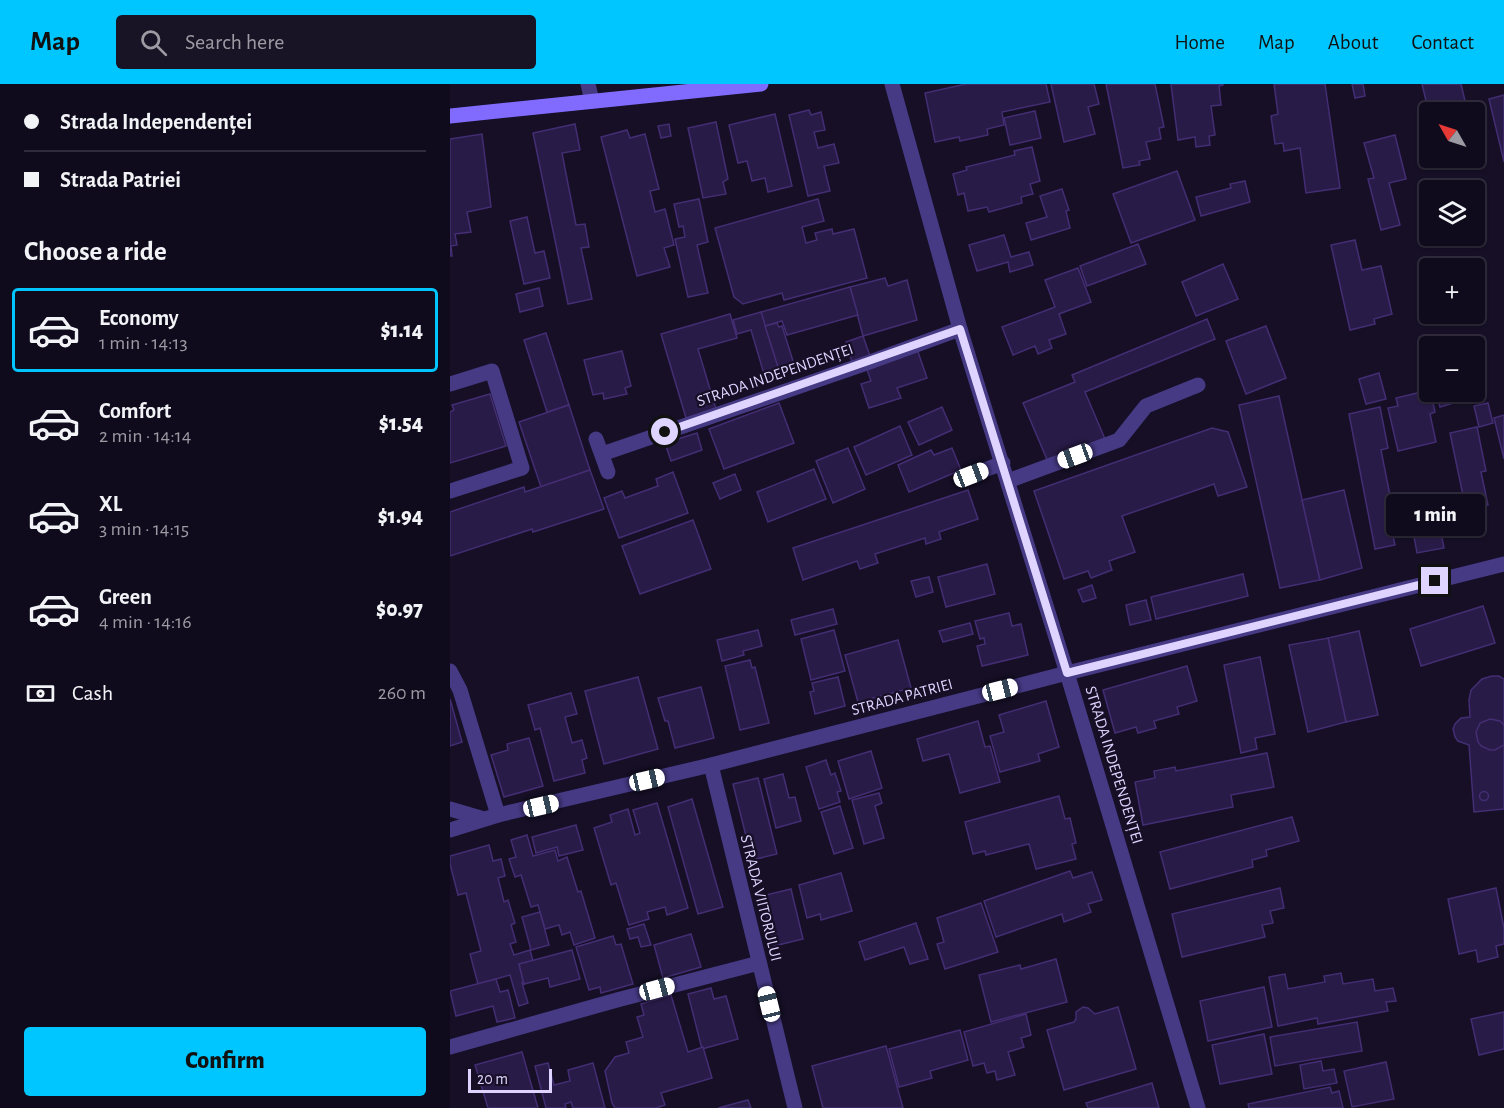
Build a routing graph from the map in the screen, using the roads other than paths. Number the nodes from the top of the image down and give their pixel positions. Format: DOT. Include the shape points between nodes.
graph roads {
  1 [pos="588,84"];
  2 [pos="761,84"];
  3 [pos="892,84"];
  4 [pos="592,101"];
  5 [pos="450,116"];
  6 [pos="960,329"];
  7 [pos="450,384"];
  8 [pos="1198,385"];
  9 [pos="1003,463"];
  10 [pos="608,472"];
  11 [pos="971,475"];
  12 [pos="1008,481"];
  13 [pos="450,492"];
  14 [pos="1504,564"];
  15 [pos="450,671"];
  16 [pos="1067,673"];
  17 [pos="711,765"];
  18 [pos="450,809"];
  19 [pos="491,817"];
  20 [pos="450,830"];
  21 [pos="759,963"];
  22 [pos="450,1047"];
  23 [pos="795,1108"];
  24 [pos="1198,1108"];
  1 -- 4 [label="street"];
  2 -- 4 [label="street"];
  3 -- 6 [label="street, STRADA INDEPENDENȚEI"];
  4 -- 5 [label="street"];
  6 -- 9 [label="street, STRADA INDEPENDENȚEI"];
  6 -- 10 [label="street, STRADA INDEPENDENȚEI" via="856,367 599,447"];
  7 -- 13 [label="street" via="492,370 522,468"];
  8 -- 12 [label="street" via="1146,406 1119,440"];
  9 -- 11 [label="street"];
  9 -- 12 [label="street, STRADA INDEPENDENȚEI"];
  12 -- 16 [label="street, STRADA INDEPENDENȚEI"];
  14 -- 16 [label="street, STRADA PATRIEI"];
  15 -- 19 [label="street" via="460,690"];
  16 -- 17 [label="street, STRADA PATRIEI"];
  16 -- 24 [label="street, STRADA INDEPENDENȚEI"];
  17 -- 19 [label="street, STRADA PATRIEI"];
  17 -- 21 [label="street, STRADA VIITORULUI"];
  18 -- 19 [label="street, STRADA PATRIEI"];
  19 -- 20 [label="street, STRADA PATRIEI"];
  21 -- 22 [label="street"];
  21 -- 23 [label="street, STRADA VIITORULUI"];
}
